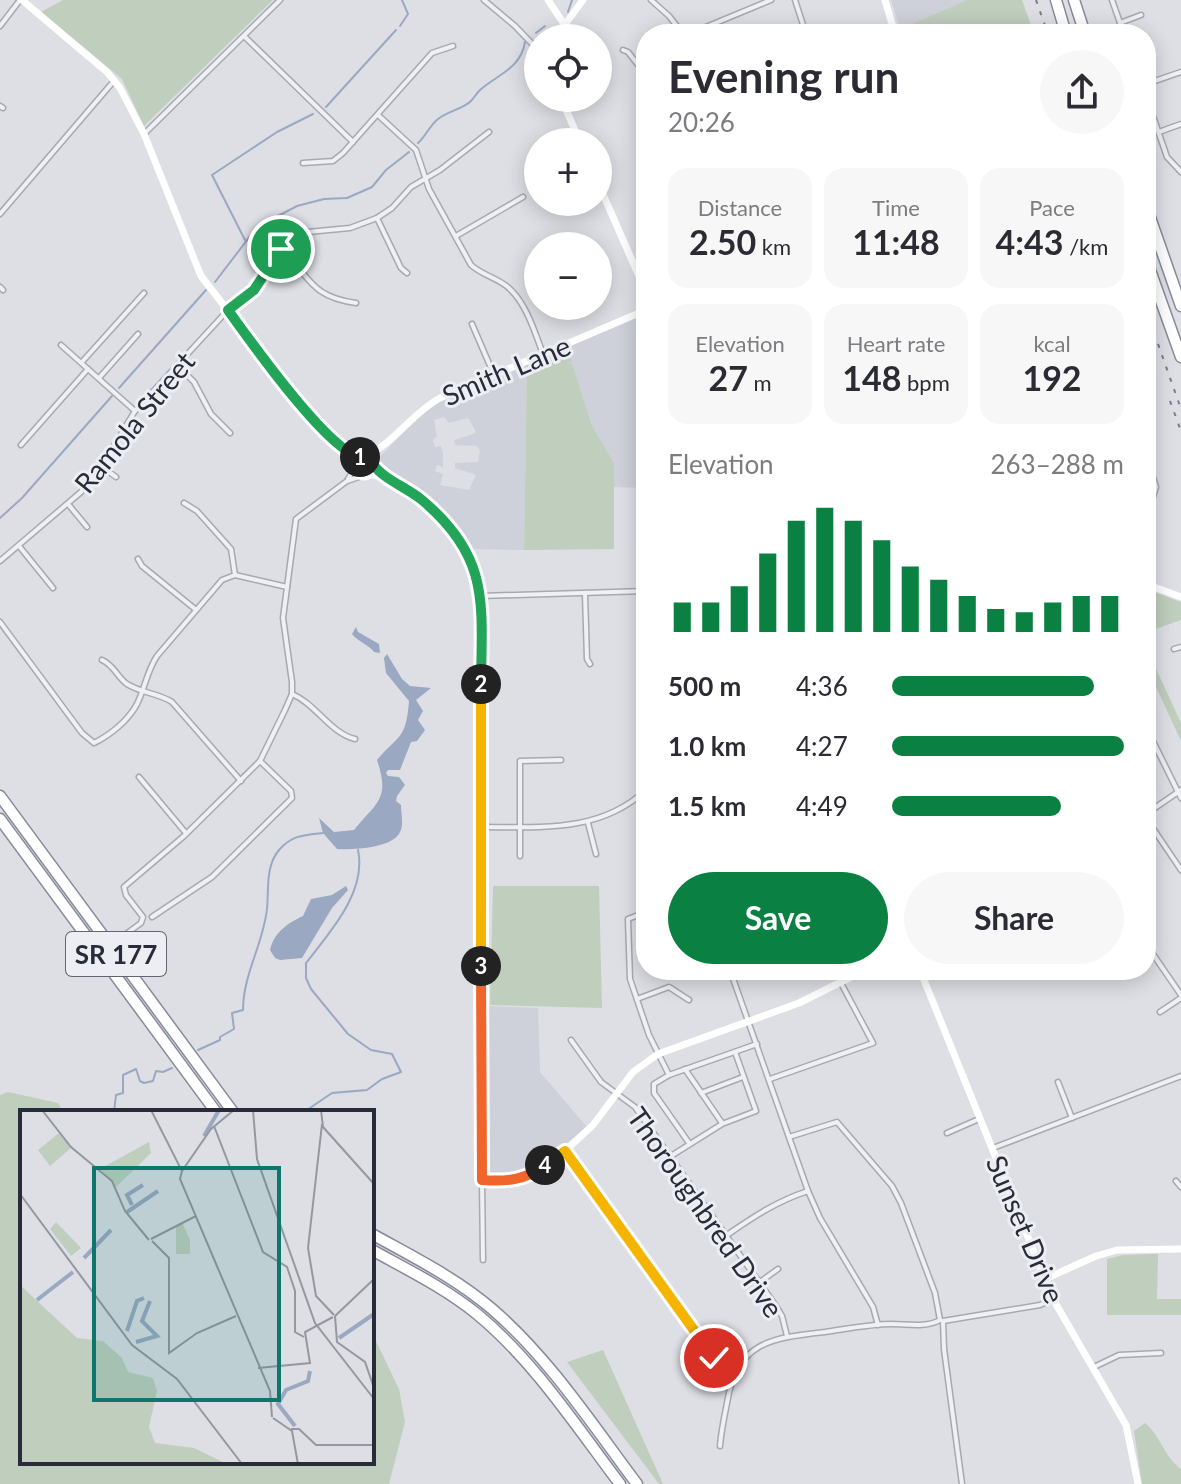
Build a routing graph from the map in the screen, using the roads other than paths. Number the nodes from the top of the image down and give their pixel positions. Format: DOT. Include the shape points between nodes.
graph roads {
  1 [pos="21,0"];
  2 [pos="280,0"];
  3 [pos="484,0"];
  4 [pos="548,0"];
  5 [pos="583,0"];
  6 [pos="651,0"];
  7 [pos="771,0"];
  8 [pos="795,0"];
  9 [pos="885,0"];
  10 [pos="1056,0"];
  11 [pos="1074,0"];
  12 [pos="1112,0"];
  13 [pos="1141,15"];
  14 [pos="1120,23"];
  15 [pos="564,24"];
  16 [pos="677,24"];
  17 [pos="711,24"];
  18 [pos="803,24"];
  19 [pos="892,24"];
  20 [pos="1063,24"];
  21 [pos="1082,24"];
  22 [pos="0,26"];
  23 [pos="524,35"];
  24 [pos="244,36"];
  25 [pos="453,46"];
  26 [pos="623,50"];
  27 [pos="636,62"];
  28 [pos="1181,72"];
  29 [pos="114,80"];
  30 [pos="1156,81"];
  31 [pos="378,115"];
  32 [pos="1156,124"];
  33 [pos="1181,124"];
  34 [pos="489,132"];
  35 [pos="1159,132"];
  36 [pos="144,134"];
  37 [pos="353,142"];
  38 [pos="303,163"];
  39 [pos="1181,172"];
  40 [pos="426,178"];
  41 [pos="523,197"];
  42 [pos="0,214"];
  43 [pos="612,215"];
  44 [pos="377,218"];
  45 [pos="1156,235"];
  46 [pos="456,236"];
  47 [pos="281,249"];
  48 [pos="636,269"];
  49 [pos="407,273"];
  50 [pos="1156,287"];
  51 [pos="144,293"];
  52 [pos="356,303"];
  53 [pos="1181,306"];
  54 [pos="228,310"];
  55 [pos="636,314"];
  56 [pos="472,324"];
  57 [pos="138,334"];
  58 [pos="61,345"];
  59 [pos="543,354"];
  60 [pos="1181,357"];
  61 [pos="81,363"];
  62 [pos="178,366"];
  63 [pos="88,369"];
  64 [pos="494,375"];
  65 [pos="99,378"];
  66 [pos="135,411"];
  67 [pos="230,433"];
  68 [pos="21,445"];
  69 [pos="379,449"];
  70 [pos="359,462"];
  71 [pos="101,467"];
  72 [pos="369,470"];
  73 [pos="116,477"];
  74 [pos="347,481"];
  75 [pos="184,503"];
  76 [pos="68,504"];
  77 [pos="87,527"];
  78 [pos="18,545"];
  79 [pos="138,559"];
  80 [pos="0,561"];
  81 [pos="235,575"];
  82 [pos="287,587"];
  83 [pos="53,588"];
  84 [pos="1156,588"];
  85 [pos="636,591"];
  86 [pos="585,594"];
  87 [pos="480,596"];
  88 [pos="1181,597"];
  89 [pos="195,609"];
  90 [pos="0,622"];
  91 [pos="1181,647"];
  92 [pos="1174,649"];
  93 [pos="102,660"];
  94 [pos="590,664"];
  95 [pos="142,689"];
  96 [pos="292,694"];
  97 [pos="355,739"];
  98 [pos="1156,746"];
  99 [pos="561,760"];
  100 [pos="260,761"];
  101 [pos="139,777"];
  102 [pos="241,781"];
  103 [pos="1179,791"];
  104 [pos="0,796"];
  105 [pos="1181,798"];
  106 [pos="636,799"];
  107 [pos="1156,808"];
  108 [pos="0,819"];
  109 [pos="588,823"];
  110 [pos="481,827"];
  111 [pos="520,827"];
  112 [pos="1156,831"];
  113 [pos="185,832"];
  114 [pos="596,854"];
  115 [pos="520,856"];
  116 [pos="1181,870"];
  117 [pos="636,916"];
  118 [pos="152,917"];
  119 [pos="126,934"];
  120 [pos="1156,959"];
  121 [pos="733,980"];
  122 [pos="839,980"];
  123 [pos="846,980"];
  124 [pos="924,980"];
  125 [pos="840,983"];
  126 [pos="1181,996"];
  127 [pos="637,999"];
  128 [pos="689,1000"];
  129 [pos="1160,1012"];
  130 [pos="748,1022"];
  131 [pos="571,1040"];
  132 [pos="757,1044"];
  133 [pos="735,1052"];
  134 [pos="658,1054"];
  135 [pos="685,1069"];
  136 [pos="669,1075"];
  137 [pos="1181,1076"];
  138 [pos="743,1077"];
  139 [pos="770,1079"];
  140 [pos="1058,1082"];
  141 [pos="616,1092"];
  142 [pos="700,1094"];
  143 [pos="215,1110"];
  144 [pos="232,1110"];
  145 [pos="1072,1118"];
  146 [pos="979,1119"];
  147 [pos="722,1124"];
  148 [pos="947,1133"];
  149 [pos="789,1137"];
  150 [pos="689,1143"];
  151 [pos="992,1148"];
  152 [pos="565,1151"];
  153 [pos="671,1156"];
  154 [pos="482,1180"];
  155 [pos="1176,1181"];
  156 [pos="1181,1187"];
  157 [pos="808,1191"];
  158 [pos="374,1235"];
  159 [pos="727,1235"];
  160 [pos="1181,1249"];
  161 [pos="374,1251"];
  162 [pos="483,1260"];
  163 [pos="778,1269"];
  164 [pos="1045,1279"];
  165 [pos="760,1282"];
  166 [pos="1053,1299"];
  167 [pos="941,1320"];
  168 [pos="878,1325"];
  169 [pos="787,1336"];
  170 [pos="1161,1353"];
  171 [pos="1094,1367"];
  172 [pos="735,1370"];
  173 [pos="720,1446"];
  174 [pos="620,1484"];
  175 [pos="637,1484"];
  176 [pos="962,1484"];
  177 [pos="1138,1484"];
  1 -- 22 [label="street"];
  1 -- 29 [label="street"];
  2 -- 24 [label="street"];
  3 -- 23 [label="street"];
  4 -- 15 [label="street"];
  5 -- 15 [label="street"];
  6 -- 16 [label="street"];
  7 -- 17 [label="street"];
  8 -- 18 [label="street"];
  9 -- 19 [label="street"];
  10 -- 20 [label="highway"];
  11 -- 21 [label="highway"];
  12 -- 14 [label="street"];
  13 -- 14 [label="street"];
  24 -- 36 [label="street"];
  24 -- 37 [label="street"];
  25 -- 31 [label="street" via="432,53"];
  26 -- 27 [label="street"];
  28 -- 30 [label="street"];
  29 -- 36 [label="street"];
  29 -- 42 [label="street"];
  31 -- 37 [label="street"];
  31 -- 40 [label="street" via="416,150"];
  32 -- 35 [label="street"];
  33 -- 35 [label="street"];
  34 -- 40 [label="street"];
  35 -- 39 [label="street" via="1167,157"];
  36 -- 54 [label="street" via="201,276"];
  37 -- 38 [label="street" via="333,161"];
  40 -- 44 [label="street"];
  40 -- 46 [label="street"];
  41 -- 46 [label="street"];
  43 -- 48 [label="street"];
  44 -- 47 [label="street" via="350,228 308,232"];
  44 -- 49 [label="street"];
  45 -- 53 [label="highway"];
  46 -- 59 [label="street" via="471,265 510,288 523,305"];
  47 -- 52 [label="street" via="324,295"];
  47 -- 54 [label="street, Ramola Street" via="254,290"];
  50 -- 60 [label="highway"];
  51 -- 61 [label="street"];
  54 -- 62 [label="street, Ramola Street"];
  54 -- 70 [label="street" via="319,428"];
  55 -- 59 [label="street, Smith Lane"];
  56 -- 64 [label="street"];
  57 -- 65 [label="street"];
  58 -- 61 [label="street"];
  59 -- 64 [label="street, Smith Lane"];
  61 -- 63 [label="street"];
  62 -- 66 [label="street, Ramola Street"];
  62 -- 67 [label="street"];
  63 -- 65 [label="street"];
  63 -- 68 [label="street"];
  64 -- 69 [label="street, Smith Lane" via="424,407"];
  65 -- 66 [label="street"];
  66 -- 71 [label="street, Ramola Street"];
  69 -- 70 [label="street, Smith Lane"];
  69 -- 72 [label="street, Smith Lane"];
  70 -- 72 [label="street"];
  70 -- 72 [label="street"];
  70 -- 74 [label="street"];
  71 -- 73 [label="street"];
  71 -- 76 [label="street, Ramola Street"];
  72 -- 74 [label="street"];
  72 -- 87 [label="street" via="412,492 451,528 471,560"];
  74 -- 82 [label="street" via="300,514"];
  75 -- 81 [label="street" via="231,549"];
  76 -- 77 [label="street"];
  76 -- 78 [label="street, Ramola Street"];
  78 -- 80 [label="street, Ramola Street"];
  78 -- 83 [label="street"];
  79 -- 89 [label="street"];
  81 -- 82 [label="street"];
  81 -- 89 [label="street" via="222,580"];
  82 -- 96 [label="street" via="283,618"];
  84 -- 88 [label="street"];
  85 -- 86 [label="street"];
  86 -- 87 [label="street"];
  86 -- 94 [label="street"];
  87 -- 110 [label="street"];
  89 -- 95 [label="street" via="157,656"];
  90 -- 95 [label="street" via="94,743 131,713"];
  91 -- 92 [label="street"];
  93 -- 95 [label="street" via="128,684"];
  95 -- 102 [label="street" via="172,702"];
  96 -- 97 [label="street" via="345,737"];
  96 -- 100 [label="street"];
  98 -- 103 [label="street"];
  99 -- 111 [label="street" via="520,761"];
  100 -- 102 [label="street"];
  100 -- 118 [label="street" via="292,798 212,877"];
  101 -- 113 [label="street"];
  102 -- 113 [label="street"];
  103 -- 105 [label="street"];
  103 -- 107 [label="street"];
  104 -- 144 [label="highway, SR 177"];
  106 -- 109 [label="street"];
  108 -- 143 [label="highway, SR 177"];
  109 -- 111 [label="street"];
  109 -- 114 [label="street"];
  110 -- 111 [label="street"];
  110 -- 154 [label="street"];
  111 -- 115 [label="street"];
  112 -- 116 [label="street"];
  113 -- 119 [label="street" via="124,887 143,917"];
  117 -- 127 [label="street" via="628,919 630,979"];
  120 -- 126 [label="street"];
  121 -- 130 [label="street"];
  122 -- 125 [label="street"];
  123 -- 125 [label="street"];
  124 -- 146 [label="street, Sunset Drive"];
  125 -- 130 [label="street"];
  125 -- 139 [label="street" via="873,1043"];
  126 -- 129 [label="street"];
  127 -- 128 [label="street" via="669,987"];
  127 -- 134 [label="street"];
  130 -- 132 [label="street"];
  130 -- 134 [label="street"];
  131 -- 141 [label="street, Thoroughbred Drive" via="601,1082"];
  132 -- 133 [label="street"];
  132 -- 139 [label="street"];
  133 -- 135 [label="street"];
  133 -- 138 [label="street"];
  134 -- 136 [label="street"];
  134 -- 141 [label="street"];
  135 -- 136 [label="street"];
  135 -- 142 [label="street"];
  136 -- 150 [label="street" via="652,1088"];
  137 -- 145 [label="street"];
  138 -- 142 [label="street"];
  138 -- 147 [label="street" via="756,1111"];
  139 -- 149 [label="street"];
  140 -- 145 [label="street"];
  141 -- 152 [label="street" via="593,1125"];
  141 -- 153 [label="street, Thoroughbred Drive" via="635,1107"];
  142 -- 147 [label="street"];
  145 -- 151 [label="street"];
  146 -- 148 [label="street"];
  146 -- 151 [label="street, Sunset Drive"];
  147 -- 150 [label="street"];
  149 -- 157 [label="street"];
  149 -- 167 [label="street" via="837,1122 892,1186"];
  150 -- 153 [label="street"];
  151 -- 164 [label="street, Sunset Drive"];
  152 -- 154 [label="street" via="532,1175"];
  152 -- 172 [label="street" via="704,1347"];
  153 -- 159 [label="street, Thoroughbred Drive"];
  154 -- 162 [label="street"];
  155 -- 156 [label="street"];
  157 -- 159 [label="street" via="761,1211"];
  157 -- 168 [label="street"];
  158 -- 175 [label="highway" via="458,1284 510,1325"];
  159 -- 165 [label="street, Thoroughbred Drive"];
  160 -- 164 [label="street" via="1117,1250"];
  161 -- 174 [label="highway" via="451,1295 497,1332"];
  163 -- 165 [label="street"];
  164 -- 166 [label="street, Sunset Drive"];
  165 -- 169 [label="street, Thoroughbred Drive" via="782,1316"];
  166 -- 167 [label="street"];
  166 -- 171 [label="street, Sunset Drive"];
  167 -- 168 [label="street"];
  167 -- 176 [label="street"];
  168 -- 169 [label="street"];
  169 -- 172 [label="street" via="755,1350"];
  170 -- 171 [label="street" via="1119,1355"];
  171 -- 177 [label="street, Sunset Drive" via="1126,1425"];
  172 -- 173 [label="street"];
}
